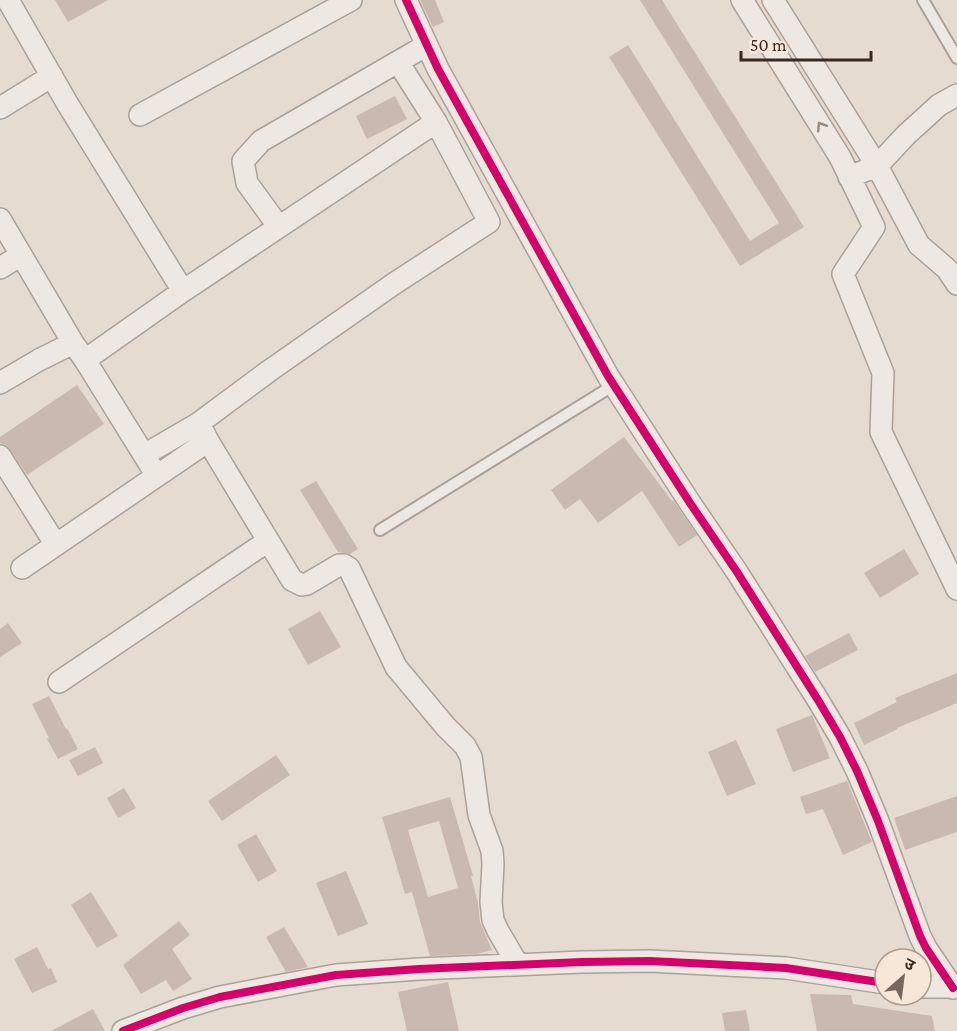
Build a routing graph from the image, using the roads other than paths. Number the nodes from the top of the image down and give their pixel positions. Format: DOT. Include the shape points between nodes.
graph roads {
  1 [pos="8,0"];
  2 [pos="351,0"];
  3 [pos="406,0"];
  4 [pos="742,0"];
  5 [pos="773,0"];
  6 [pos="923,0"];
  7 [pos="427,45"];
  8 [pos="957,58"];
  9 [pos="398,62"];
  10 [pos="52,76"];
  11 [pos="957,95"];
  12 [pos="0,108"];
  13 [pos="140,115"];
  14 [pos="436,122"];
  15 [pos="877,166"];
  16 [pos="849,177"];
  17 [pos="0,219"];
  18 [pos="279,227"];
  19 [pos="21,255"];
  20 [pos="0,268"];
  21 [pos="957,284"];
  22 [pos="183,291"];
  23 [pos="79,351"];
  24 [pos="0,383"];
  25 [pos="614,385"];
  26 [pos="204,432"];
  27 [pos="144,455"];
  28 [pos="0,456"];
  29 [pos="157,476"];
  30 [pos="380,530"];
  31 [pos="268,541"];
  32 [pos="56,545"];
  33 [pos="22,568"];
  34 [pos="956,585"];
  35 [pos="59,682"];
  36 [pos="518,965"];
  37 [pos="873,981"];
  38 [pos="933,987"];
  39 [pos="955,987"];
  40 [pos="123,1031"];
  1 -- 10 [label="street"];
  2 -- 13 [label="street"];
  3 -- 7 [label="street"];
  16 -- 4 [label="street, one-way"];
  5 -- 15 [label="street"];
  6 -- 8 [label="lane"];
  7 -- 9 [label="street"];
  7 -- 25 [label="street"];
  9 -- 14 [label="street"];
  9 -- 18 [label="street" via="261,141 243,161 247,183"];
  10 -- 12 [label="street"];
  10 -- 22 [label="street"];
  11 -- 15 [label="street" via="939,105"];
  14 -- 18 [label="street"];
  14 -- 26 [label="street" via="489,222 278,364"];
  15 -- 16 [label="street"];
  15 -- 21 [label="street" via="918,245 947,269"];
  16 -- 34 [label="street" via="874,227 843,274 883,373 881,432"];
  17 -- 19 [label="street"];
  18 -- 22 [label="street"];
  19 -- 20 [label="street"];
  19 -- 23 [label="street"];
  22 -- 23 [label="street"];
  23 -- 24 [label="street" via="39,360"];
  23 -- 27 [label="street"];
  25 -- 30 [label="lane"];
  25 -- 39 [label="street" via="750,591 840,737 878,821 914,923 926,948"];
  26 -- 27 [label="street"];
  26 -- 29 [label="street"];
  26 -- 31 [label="street"];
  27 -- 29 [label="street"];
  28 -- 32 [label="street"];
  29 -- 32 [label="street"];
  31 -- 35 [label="street"];
  31 -- 36 [label="street" via="298,584 307,584 339,565 349,568 396,667 468,751 480,815 492,851 494,920"];
  32 -- 33 [label="street"];
  36 -- 37 [label="street" via="703,963 786,968"];
  36 -- 40 [label="street" via="336,975 220,997"];
  38 -- 39 [label="street"];
}
